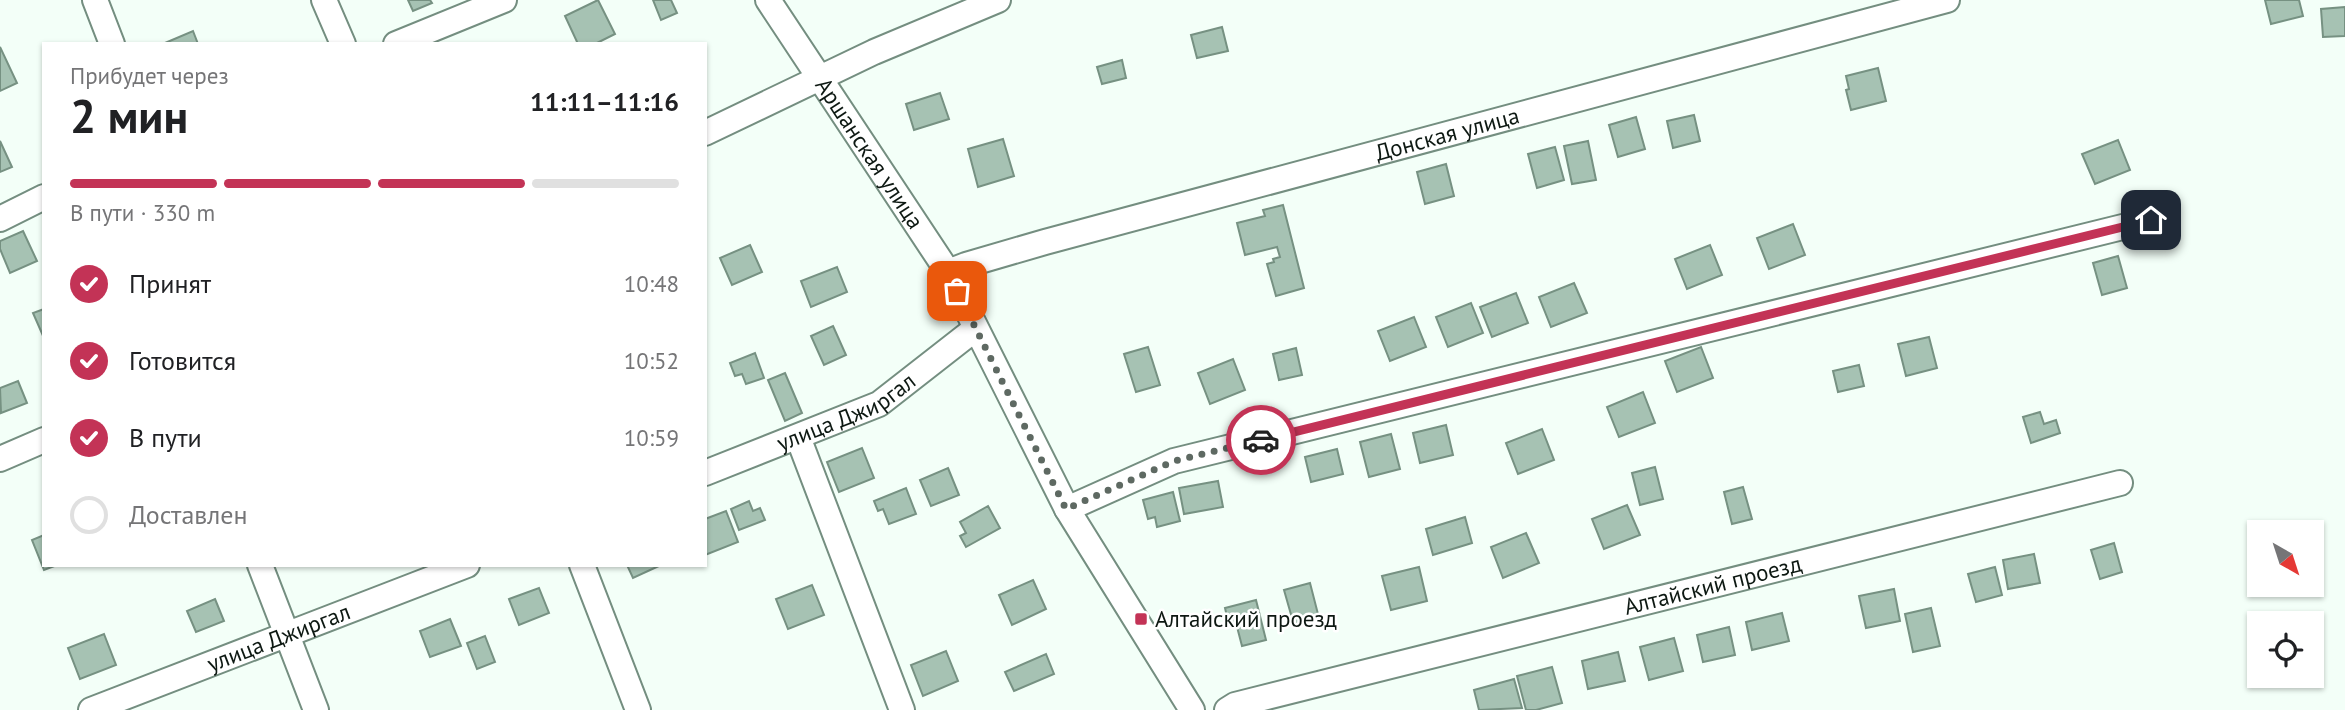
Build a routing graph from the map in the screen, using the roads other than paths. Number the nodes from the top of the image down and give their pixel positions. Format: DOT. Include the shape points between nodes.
graph roads {
  1 [pos="95,0"];
  2 [pos="324,0"];
  3 [pos="504,0"];
  4 [pos="768,0"];
  5 [pos="998,0"];
  6 [pos="1947,0"];
  7 [pos="111,42"];
  8 [pos="343,42"];
  9 [pos="401,42"];
  10 [pos="821,78"];
  11 [pos="707,132"];
  12 [pos="42,198"];
  13 [pos="0,219"];
  14 [pos="2151,220"];
  15 [pos="948,272"];
  16 [pos="975,329"];
  17 [pos="798,437"];
  18 [pos="42,441"];
  19 [pos="0,459"];
  20 [pos="707,472"];
  21 [pos="2120,482"];
  22 [pos="1066,509"];
  23 [pos="261,567"];
  24 [pos="462,567"];
  25 [pos="583,567"];
  26 [pos="286,635"];
  27 [pos="91,710"];
  28 [pos="316,710"];
  29 [pos="638,710"];
  30 [pos="902,710"];
  31 [pos="1192,710"];
  32 [pos="1227,710"];
  1 -- 7 [label="street"];
  2 -- 8 [label="street"];
  3 -- 9 [label="street"];
  4 -- 10 [label="street, Аршанская улица"];
  5 -- 10 [label="street"];
  6 -- 15 [label="street, Донская улица"];
  10 -- 11 [label="street"];
  10 -- 15 [label="street, Аршанская улица"];
  12 -- 13 [label="street"];
  14 -- 22 [label="street" via="1174,461"];
  15 -- 16 [label="street, Аршанская улица"];
  16 -- 17 [label="street, улица Джиргал" via="879,404"];
  16 -- 22 [label="street, Аршанская улица"];
  17 -- 20 [label="street, улица Джиргал"];
  17 -- 30 [label="street"];
  18 -- 19 [label="street"];
  21 -- 32 [label="street, Алтайский проезд"];
  22 -- 31 [label="street, Аршанская улица"];
  23 -- 26 [label="street"];
  24 -- 26 [label="street, улица Джиргал"];
  25 -- 29 [label="street"];
  26 -- 27 [label="street, улица Джиргал"];
  26 -- 28 [label="street"];
}
